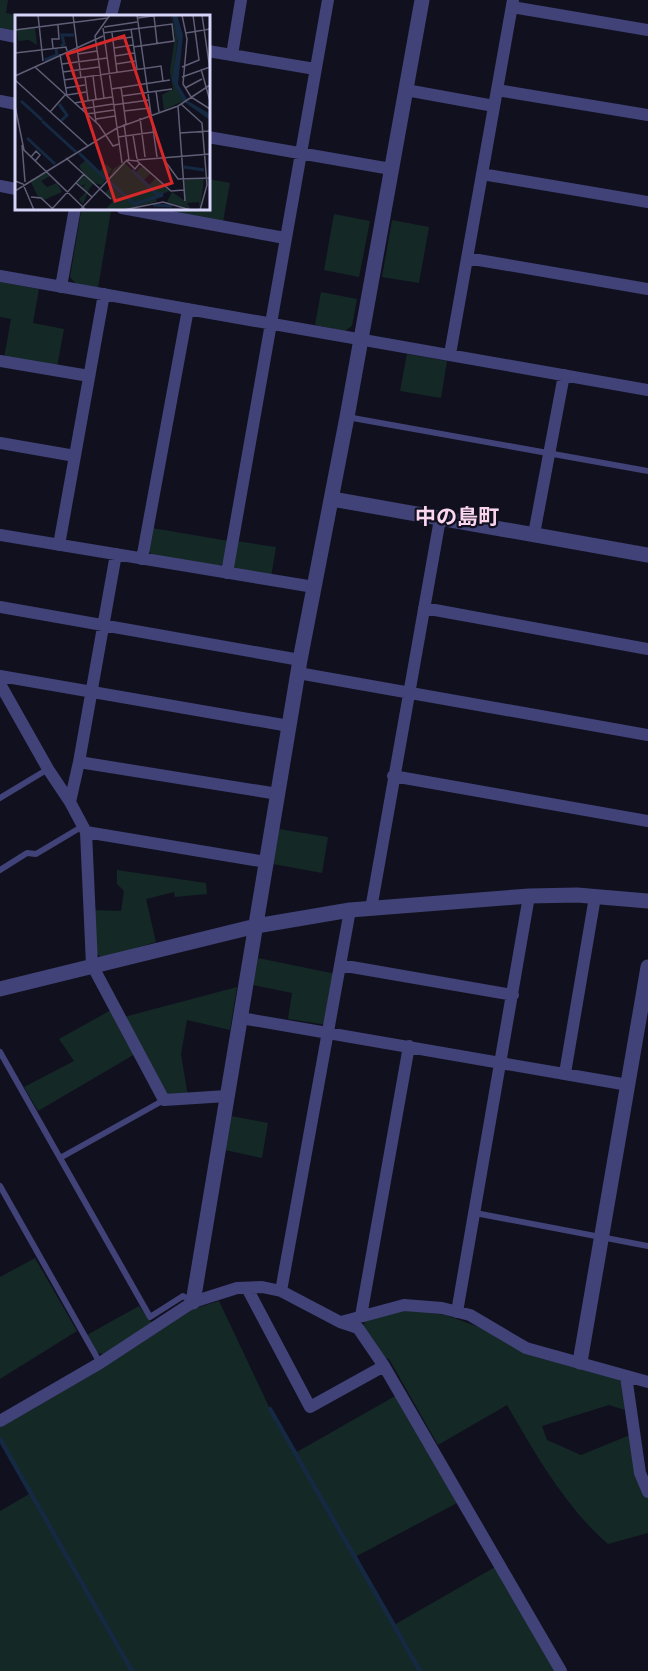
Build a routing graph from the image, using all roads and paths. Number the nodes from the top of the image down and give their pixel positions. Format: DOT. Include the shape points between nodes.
graph roads {
  1 [pos="115,0"];
  2 [pos="241,0"];
  3 [pos="328,0"];
  4 [pos="422,0"];
  5 [pos="512,4"];
  6 [pos="111,15"];
  7 [pos="648,30"];
  8 [pos="0,34"];
  9 [pos="15,37"];
  10 [pos="210,51"];
  11 [pos="232,55"];
  12 [pos="315,69"];
  13 [pos="406,90"];
  14 [pos="497,90"];
  15 [pos="0,101"];
  16 [pos="15,104"];
  17 [pos="494,106"];
  18 [pos="648,116"];
  19 [pos="210,137"];
  20 [pos="300,153"];
  21 [pos="392,169"];
  22 [pos="482,174"];
  23 [pos="0,186"];
  24 [pos="15,189"];
  25 [pos="648,202"];
  26 [pos="75,210"];
  27 [pos="133,210"];
  28 [pos="285,238"];
  29 [pos="467,258"];
  30 [pos="0,276"];
  31 [pos="61,287"];
  32 [pos="648,289"];
  33 [pos="104,294"];
  34 [pos="188,309"];
  35 [pos="270,323"];
  36 [pos="361,338"];
  37 [pos="450,354"];
  38 [pos="0,361"];
  39 [pos="564,375"];
  40 [pos="89,376"];
  41 [pos="648,390"];
  42 [pos="347,417"];
  43 [pos="0,443"];
  44 [pos="549,453"];
  45 [pos="75,456"];
  46 [pos="648,471"];
  47 [pos="332,499"];
  48 [pos="440,519"];
  49 [pos="534,534"];
  50 [pos="0,535"];
  51 [pos="59,545"];
  52 [pos="116,554"];
  53 [pos="648,555"];
  54 [pos="142,559"];
  55 [pos="227,573"];
  56 [pos="314,587"];
  57 [pos="0,607"];
  58 [pos="424,608"];
  59 [pos="103,624"];
  60 [pos="648,649"];
  61 [pos="299,667"];
  62 [pos="0,676"];
  63 [pos="0,684"];
  64 [pos="92,692"];
  65 [pos="408,693"];
  66 [pos="289,726"];
  67 [pos="648,735"];
  68 [pos="79,762"];
  69 [pos="48,769"];
  70 [pos="393,776"];
  71 [pos="278,794"];
  72 [pos="0,798"];
  73 [pos="70,802"];
  74 [pos="648,821"];
  75 [pos="84,829"];
  76 [pos="266,862"];
  77 [pos="0,870"];
  78 [pos="529,896"];
  79 [pos="595,897"];
  80 [pos="648,901"];
  81 [pos="371,909"];
  82 [pos="350,910"];
  83 [pos="256,926"];
  84 [pos="340,965"];
  85 [pos="92,966"];
  86 [pos="648,967"];
  87 [pos="0,989"];
  88 [pos="513,995"];
  89 [pos="241,1018"];
  90 [pos="328,1032"];
  91 [pos="409,1046"];
  92 [pos="0,1052"];
  93 [pos="502,1062"];
  94 [pos="565,1073"];
  95 [pos="628,1085"];
  96 [pos="227,1096"];
  97 [pos="164,1100"];
  98 [pos="60,1158"];
  99 [pos="0,1186"];
  100 [pos="475,1213"];
  101 [pos="601,1237"];
  102 [pos="648,1246"];
  103 [pos="247,1288"];
  104 [pos="281,1291"];
  105 [pos="193,1302"];
  106 [pos="457,1311"];
  107 [pos="361,1316"];
  108 [pos="340,1322"];
  109 [pos="580,1362"];
  110 [pos="100,1363"];
  111 [pos="384,1366"];
  112 [pos="626,1376"];
  113 [pos="648,1382"];
  114 [pos="0,1420"];
  115 [pos="648,1492"];
  116 [pos="561,1671"];
  1 -- 6 [label="street"];
  2 -- 11 [label="street"];
  3 -- 12 [label="street"];
  4 -- 13 [label="street"];
  5 -- 7 [label="street"];
  5 -- 14 [label="street"];
  8 -- 9 [label="street"];
  10 -- 11 [label="street"];
  11 -- 12 [label="street"];
  12 -- 20 [label="street"];
  13 -- 17 [label="street"];
  13 -- 21 [label="street"];
  14 -- 17 [label="street"];
  14 -- 18 [label="street"];
  15 -- 16 [label="street"];
  17 -- 22 [label="street"];
  19 -- 20 [label="street"];
  20 -- 21 [label="street"];
  20 -- 28 [label="street"];
  21 -- 36 [label="street"];
  22 -- 25 [label="street"];
  22 -- 29 [label="street"];
  23 -- 24 [label="street"];
  26 -- 31 [label="street"];
  27 -- 28 [label="street"];
  28 -- 35 [label="street"];
  29 -- 32 [label="street"];
  29 -- 37 [label="street"];
  30 -- 31 [label="street"];
  31 -- 33 [label="street"];
  33 -- 34 [label="street"];
  33 -- 40 [label="street"];
  34 -- 35 [label="street"];
  34 -- 54 [label="street"];
  35 -- 36 [label="street"];
  35 -- 55 [label="street"];
  36 -- 37 [label="street"];
  36 -- 42 [label="street"];
  37 -- 39 [label="street"];
  38 -- 40 [label="street"];
  39 -- 41 [label="street"];
  39 -- 44 [label="street"];
  40 -- 45 [label="street"];
  42 -- 44 [label="lane"];
  42 -- 47 [label="street"];
  43 -- 45 [label="street"];
  44 -- 46 [label="lane"];
  44 -- 49 [label="street"];
  45 -- 51 [label="street"];
  47 -- 48 [label="street"];
  47 -- 56 [label="street"];
  48 -- 49 [label="street"];
  48 -- 58 [label="street"];
  49 -- 53 [label="street"];
  50 -- 51 [label="street"];
  51 -- 52 [label="street"];
  52 -- 54 [label="street"];
  52 -- 59 [label="street"];
  54 -- 55 [label="street"];
  55 -- 56 [label="street"];
  56 -- 61 [label="street"];
  57 -- 59 [label="street"];
  58 -- 60 [label="street"];
  58 -- 65 [label="street"];
  59 -- 61 [label="street"];
  59 -- 64 [label="street"];
  61 -- 65 [label="street"];
  61 -- 66 [label="street"];
  62 -- 64 [label="street"];
  63 -- 69 [label="street"];
  64 -- 66 [label="street"];
  64 -- 68 [label="street"];
  65 -- 67 [label="street"];
  65 -- 70 [label="street"];
  66 -- 71 [label="street"];
  68 -- 71 [label="street"];
  68 -- 73 [label="street"];
  69 -- 72 [label="lane"];
  69 -- 73 [label="street"];
  70 -- 74 [label="street"];
  70 -- 81 [label="street"];
  71 -- 76 [label="street"];
  73 -- 75 [label="street"];
  75 -- 76 [label="street"];
  75 -- 77 [label="lane" via="36,854 27,853"];
  75 -- 85 [label="street"];
  76 -- 83 [label="street"];
  78 -- 79 [label="street"];
  78 -- 81 [label="street"];
  78 -- 88 [label="street"];
  79 -- 80 [label="street"];
  79 -- 94 [label="street"];
  81 -- 82 [label="street"];
  82 -- 83 [label="street"];
  82 -- 84 [label="street"];
  83 -- 85 [label="street"];
  83 -- 89 [label="street"];
  84 -- 88 [label="street"];
  84 -- 90 [label="street"];
  85 -- 87 [label="street"];
  85 -- 97 [label="street"];
  86 -- 95 [label="street"];
  88 -- 93 [label="street"];
  89 -- 90 [label="street"];
  89 -- 96 [label="street"];
  90 -- 91 [label="street"];
  90 -- 104 [label="street"];
  91 -- 93 [label="street"];
  91 -- 107 [label="street"];
  92 -- 98 [label="lane"];
  93 -- 94 [label="street"];
  93 -- 100 [label="street"];
  94 -- 95 [label="street"];
  95 -- 101 [label="street"];
  96 -- 97 [label="street"];
  96 -- 105 [label="street"];
  97 -- 98 [label="lane"];
  98 -- 105 [label="lane" via="150,1317 183,1296"];
  99 -- 110 [label="lane"];
  100 -- 101 [label="lane"];
  100 -- 106 [label="street"];
  101 -- 102 [label="lane"];
  101 -- 109 [label="street"];
  103 -- 104 [label="street"];
  103 -- 105 [label="street"];
  103 -- 111 [label="street" via="310,1407"];
  104 -- 108 [label="street"];
  105 -- 110 [label="street"];
  106 -- 107 [label="street" via="404,1305"];
  106 -- 109 [label="street" via="526,1348"];
  107 -- 108 [label="street"];
  108 -- 111 [label="street" via="358,1329"];
  109 -- 112 [label="street"];
  110 -- 114 [label="street"];
  111 -- 116 [label="street"];
  112 -- 113 [label="street"];
  112 -- 115 [label="street" via="640,1473"];
}
